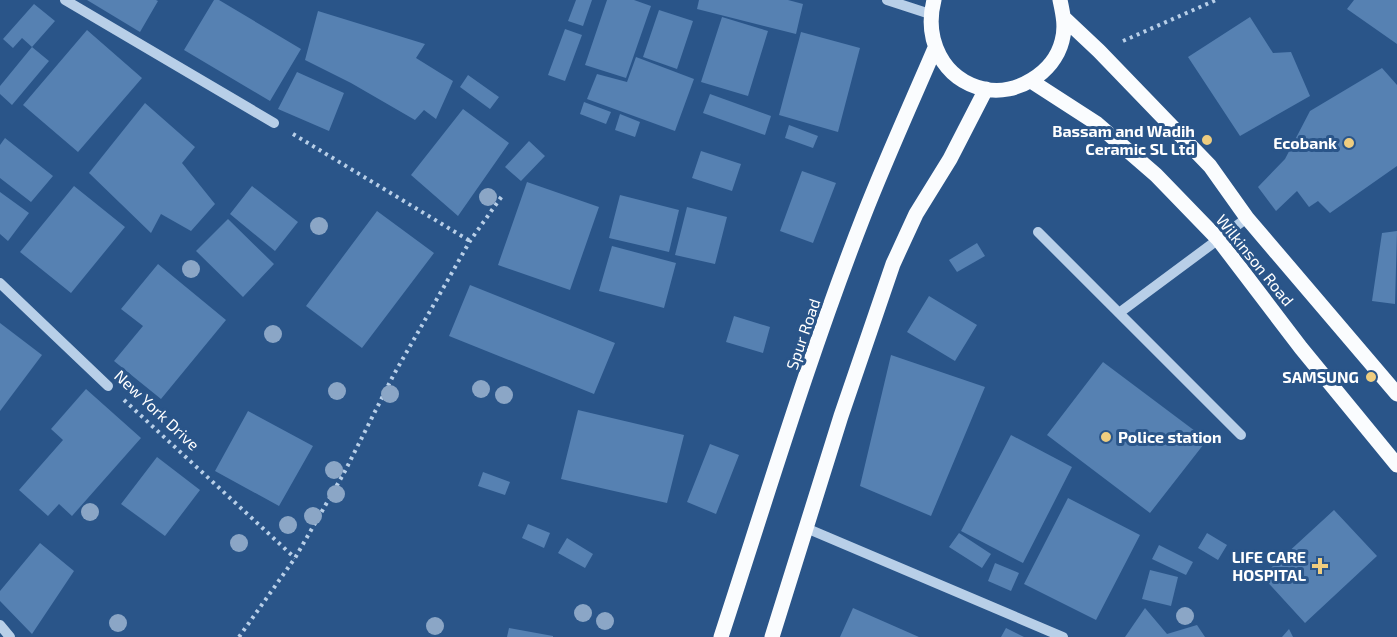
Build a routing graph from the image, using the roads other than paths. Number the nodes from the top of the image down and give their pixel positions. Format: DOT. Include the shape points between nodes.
graph roads {
  1 [pos="64,0"];
  2 [pos="887,0"];
  3 [pos="1060,0"];
  4 [pos="932,7"];
  5 [pos="1065,19"];
  6 [pos="935,48"];
  7 [pos="1031,81"];
  8 [pos="986,89"];
  9 [pos="274,123"];
  10 [pos="1246,218"];
  11 [pos="1038,232"];
  12 [pos="1218,239"];
  13 [pos="0,283"];
  14 [pos="1119,313"];
  15 [pos="108,386"];
  16 [pos="1397,394"];
  17 [pos="1241,435"];
  18 [pos="1397,465"];
  19 [pos="806,528"];
  20 [pos="0,625"];
  21 [pos="10,637"];
  22 [pos="721,637"];
  23 [pos="772,637"];
  24 [pos="1063,637"];
  1 -- 9 [label="street"];
  2 -- 4 [label="street"];
  3 -- 5 [label="main road"];
  4 -- 6 [label="main road" via="930,31"];
  5 -- 7 [label="main road" via="1062,41 1053,60"];
  5 -- 10 [label="main road, Wilkinson Road" via="1210,166"];
  6 -- 8 [label="main road" via="949,69 970,84"];
  6 -- 22 [label="main road, Spur Road" via="853,245"];
  7 -- 8 [label="main road"];
  7 -- 12 [label="main road, Wilkinson Road" via="1096,123"];
  8 -- 19 [label="main road" via="916,214 893,264"];
  10 -- 12 [label="street"];
  10 -- 16 [label="main road, Wilkinson Road"];
  11 -- 14 [label="street"];
  12 -- 14 [label="street"];
  12 -- 18 [label="main road, Wilkinson Road"];
  13 -- 15 [label="street, New York Drive"];
  14 -- 17 [label="street"];
  19 -- 23 [label="main road"];
  19 -- 24 [label="street"];
  20 -- 21 [label="street"];
}
